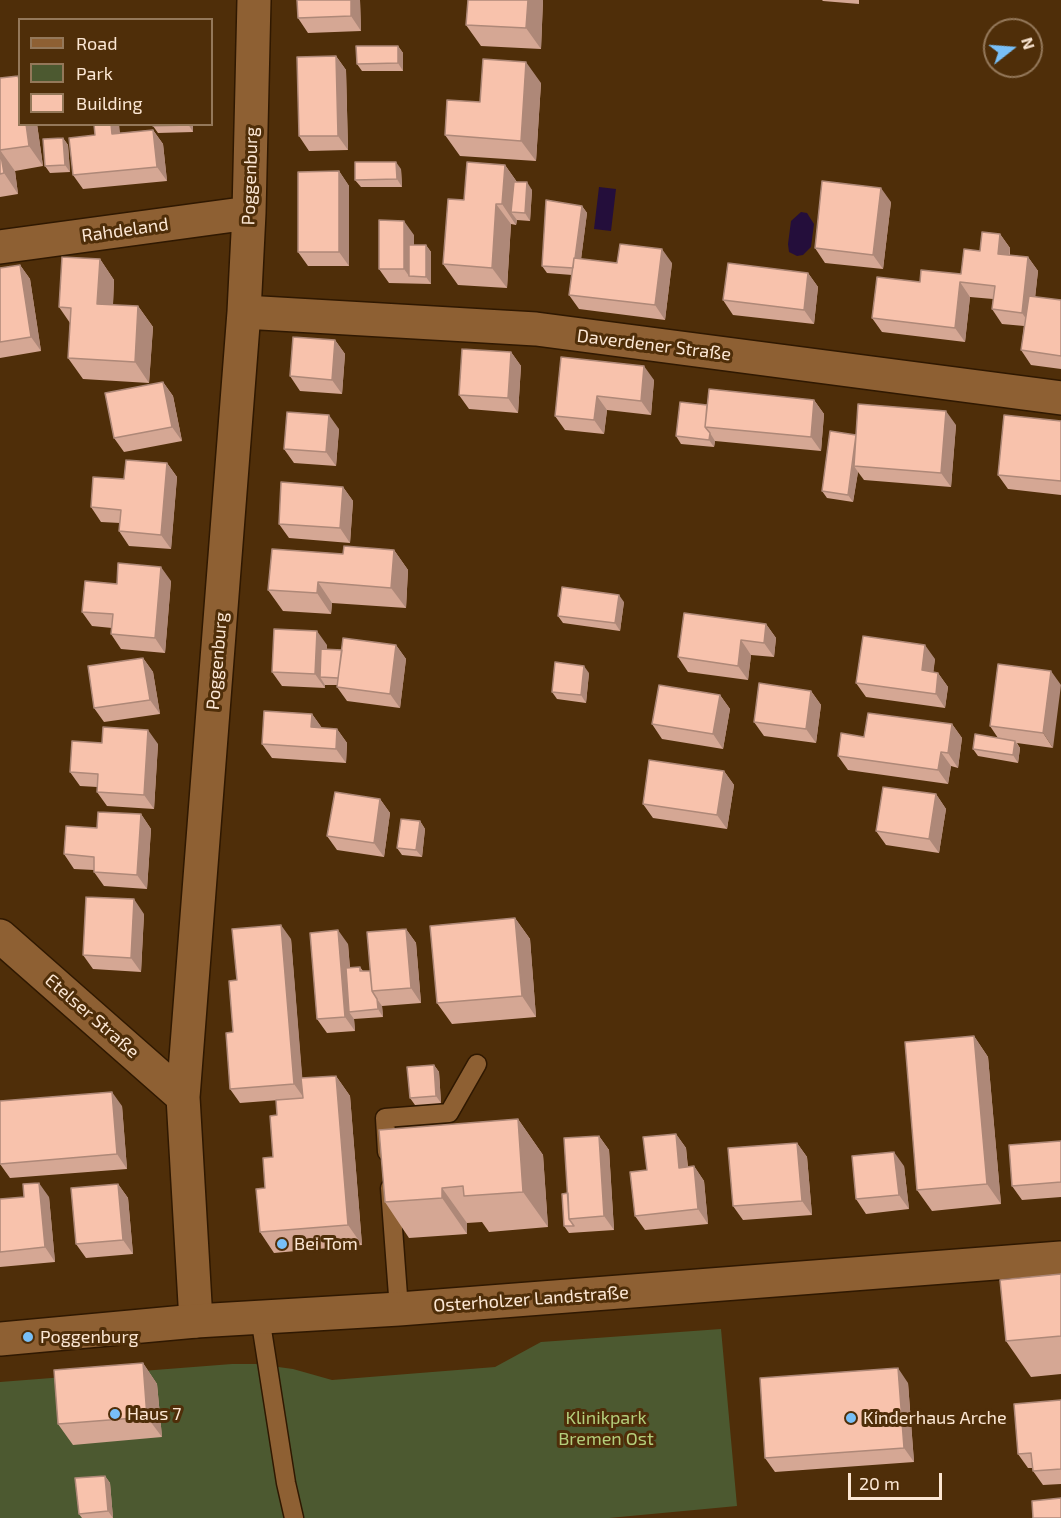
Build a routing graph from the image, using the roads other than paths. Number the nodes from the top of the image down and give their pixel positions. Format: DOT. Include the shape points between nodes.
graph roads {
  1 [pos="254,0"];
  2 [pos="249,213"];
  3 [pos="0,247"];
  4 [pos="244,312"];
  5 [pos="1061,398"];
  6 [pos="0,936"];
  7 [pos="477,1064"];
  8 [pos="183,1097"];
  9 [pos="1061,1258"];
  10 [pos="399,1309"];
  11 [pos="260,1317"];
  12 [pos="196,1321"];
  13 [pos="0,1339"];
  14 [pos="294,1518"];
  1 -- 2 [label="street, Poggenburg"];
  2 -- 3 [label="street, Rahdeland"];
  2 -- 4 [label="street, Poggenburg"];
  4 -- 5 [label="street, Daverdener Straße" via="536,329"];
  4 -- 8 [label="street, Poggenburg"];
  6 -- 8 [label="street, Etelser Straße"];
  7 -- 10 [label="lane" via="449,1113 385,1118"];
  8 -- 12 [label="street, Poggenburg"];
  9 -- 10 [label="street, Osterholzer Landstraße"];
  10 -- 11 [label="street, Osterholzer Landstraße"];
  11 -- 12 [label="street, Osterholzer Landstraße"];
  11 -- 14 [label="lane"];
  12 -- 13 [label="street, Osterholzer Landstraße"];
}
